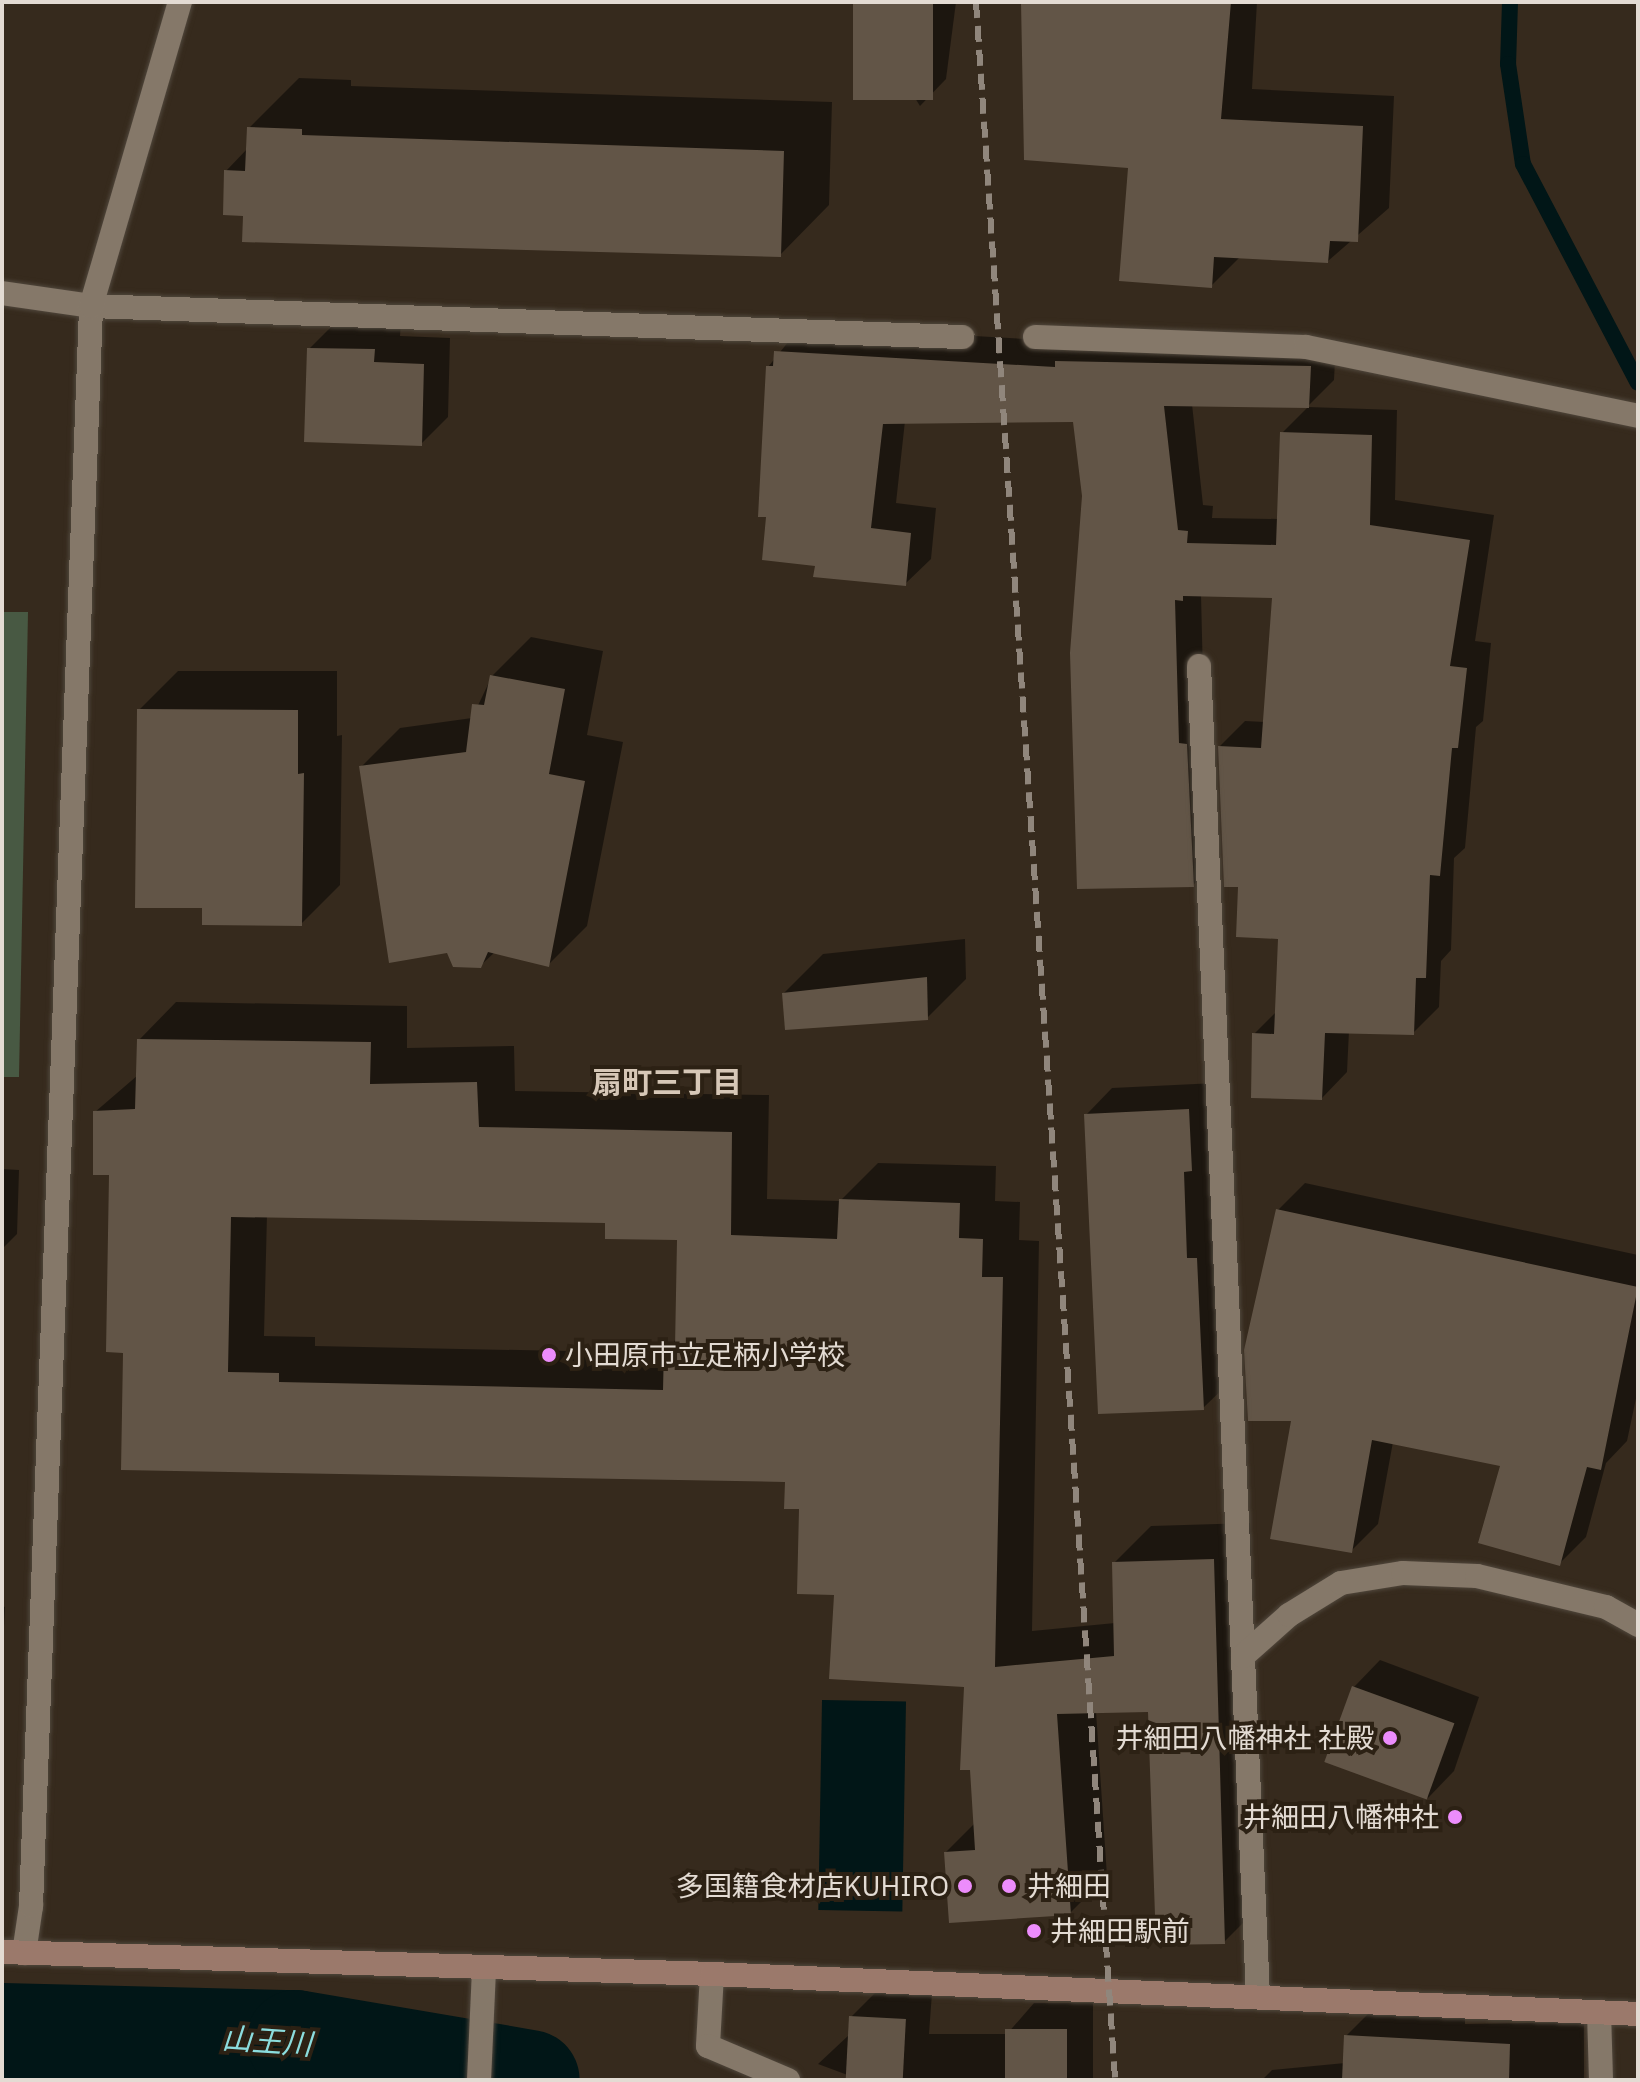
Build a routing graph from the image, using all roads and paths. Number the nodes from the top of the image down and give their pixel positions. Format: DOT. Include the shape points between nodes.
graph roads {
  1 [pos="180,2"];
  2 [pos="2,293"];
  3 [pos="91,306"];
  4 [pos="962,337"];
  5 [pos="1035,337"];
  6 [pos="1638,416"];
  7 [pos="1199,666"];
  8 [pos="1638,1625"];
  9 [pos="1243,1656"];
  10 [pos="13,1952"];
  11 [pos="484,1969"];
  12 [pos="712,1974"];
  13 [pos="1258,1997"];
  14 [pos="1599,2012"];
  15 [pos="1638,2014"];
  16 [pos="479,2080"];
  17 [pos="788,2080"];
  18 [pos="1601,2080"];
  1 -- 3 [label="street"];
  2 -- 3 [label="street"];
  3 -- 4 [label="street"];
  3 -- 10 [label="street" via="31,1906"];
  5 -- 6 [label="street" via="1306,347"];
  7 -- 9 [label="street"];
  8 -- 9 [label="street" via="1606,1607 1477,1576 1403,1573 1341,1583 1289,1615"];
  9 -- 13 [label="street"];
  10 -- 11 [label="street"];
  11 -- 12 [label="street"];
  11 -- 16 [label="street"];
  12 -- 13 [label="street"];
  12 -- 17 [label="street" via="708,2046"];
  13 -- 14 [label="street"];
  14 -- 15 [label="street"];
  14 -- 18 [label="street"];
}
